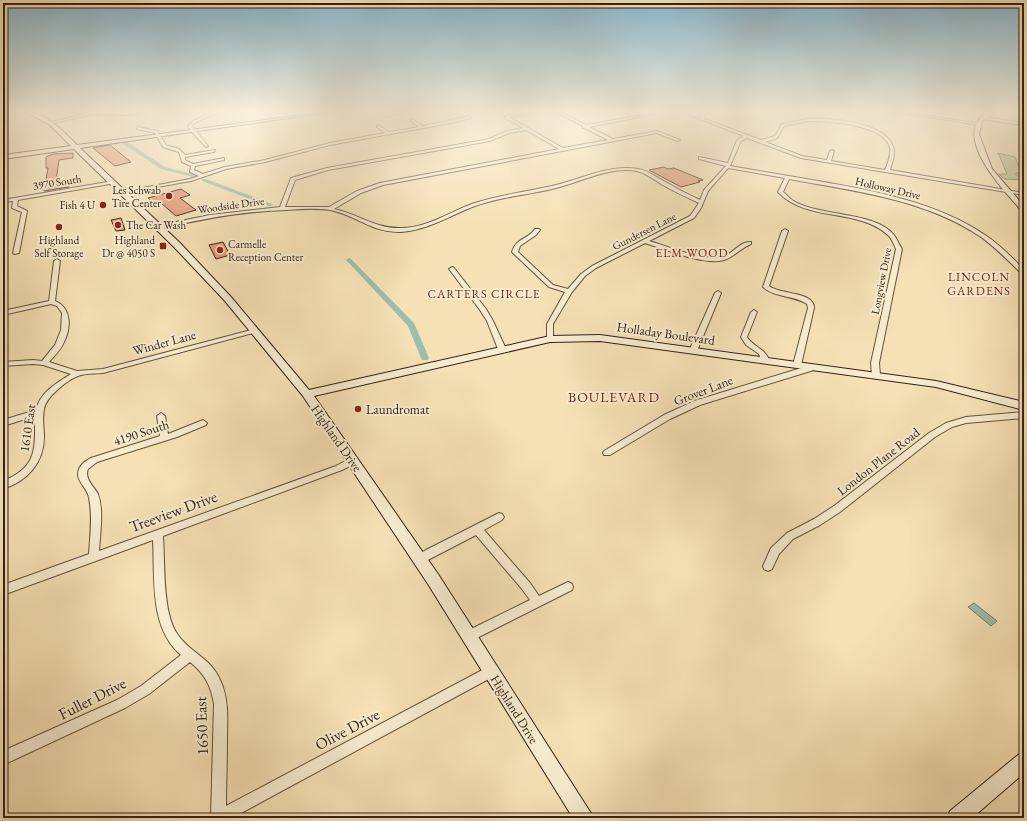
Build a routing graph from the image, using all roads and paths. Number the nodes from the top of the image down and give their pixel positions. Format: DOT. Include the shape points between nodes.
graph roads {
  1 [pos="47,150"];
  2 [pos="80,150"];
  3 [pos="180,150"];
  4 [pos="304,150"];
  5 [pos="432,150"];
  6 [pos="561,150"];
  7 [pos="736,150"];
  8 [pos="782,150"];
  9 [pos="891,150"];
  10 [pos="982,150"];
  11 [pos="832,151"];
  12 [pos="214,152"];
  13 [pos="184,156"];
  14 [pos="3,157"];
  15 [pos="700,158"];
  16 [pos="223,159"];
  17 [pos="828,162"];
  18 [pos="192,165"];
  19 [pos="729,166"];
  20 [pos="887,172"];
  21 [pos="204,176"];
  22 [pos="787,178"];
  23 [pos="113,182"];
  24 [pos="123,192"];
  25 [pos="1008,192"];
  26 [pos="1024,194"];
  27 [pos="16,199"];
  28 [pos="3,201"];
  29 [pos="701,202"];
  30 [pos="282,208"];
  31 [pos="330,209"];
  32 [pos="1024,210"];
  33 [pos="159,227"];
  34 [pos="537,230"];
  35 [pos="785,231"];
  36 [pos="646,242"];
  37 [pos="749,243"];
  38 [pos="16,253"];
  39 [pos="57,261"];
  40 [pos="452,269"];
  41 [pos="1024,273"];
  42 [pos="569,291"];
  43 [pos="718,293"];
  44 [pos="52,302"];
  45 [pos="754,312"];
  46 [pos="3,313"];
  47 [pos="255,331"];
  48 [pos="550,339"];
  49 [pos="502,349"];
  50 [pos="693,351"];
  51 [pos="765,360"];
  52 [pos="44,363"];
  53 [pos="3,364"];
  54 [pos="797,364"];
  55 [pos="814,367"];
  56 [pos="77,373"];
  57 [pos="876,375"];
  58 [pos="306,394"];
  59 [pos="1024,406"];
  60 [pos="39,412"];
  61 [pos="1024,415"];
  62 [pos="161,416"];
  63 [pos="3,423"];
  64 [pos="203,423"];
  65 [pos="164,438"];
  66 [pos="607,453"];
  67 [pos="353,461"];
  68 [pos="3,484"];
  69 [pos="499,517"];
  70 [pos="478,530"];
  71 [pos="158,534"];
  72 [pos="94,557"];
  73 [pos="420,559"];
  74 [pos="768,566"];
  75 [pos="568,587"];
  76 [pos="3,590"];
  77 [pos="537,602"];
  78 [pos="469,636"];
  79 [pos="190,655"];
  80 [pos="492,671"];
  81 [pos="3,758"];
  82 [pos="1024,761"];
  83 [pos="218,818"];
  84 [pos="584,818"];
  85 [pos="957,818"];
  1 -- 14 [label="main road"];
  2 -- 23 [label="main road, Highland Drive"];
  3 -- 13 [label="street"];
  4 -- 21 [label="street" via="230,166"];
  5 -- 30 [label="street" via="327,169 293,180"];
  6 -- 31 [label="street" via="382,184 359,192"];
  7 -- 19 [label="street, Gundersen Lane"];
  8 -- 17 [label="street"];
  9 -- 20 [label="street"];
  10 -- 25 [label="main road" via="988,167"];
  11 -- 17 [label="street"];
  12 -- 13 [label="street"];
  13 -- 18 [label="street" via="183,161"];
  15 -- 19 [label="street, Holloway Drive"];
  16 -- 18 [label="street"];
  17 -- 20 [label="street"];
  18 -- 21 [label="street" via="193,172"];
  19 -- 22 [label="street, Holloway Drive"];
  19 -- 29 [label="street, Gundersen Lane" via="706,191"];
  20 -- 25 [label="street"];
  21 -- 24 [label="street"];
  22 -- 41 [label="street, Holloway Drive" via="882,195 940,212 982,234"];
  22 -- 57 [label="street, Longview Drive" via="780,192 786,199 801,206 871,223 887,232 898,244 875,363"];
  23 -- 24 [label="main road, Highland Drive"];
  23 -- 27 [label="street, 3970 South"];
  24 -- 33 [label="main road, Highland Drive"];
  25 -- 26 [label="street"];
  25 -- 32 [label="main road"];
  27 -- 28 [label="street, 3970 South"];
  27 -- 38 [label="street" via="14,207 25,211"];
  29 -- 31 [label="street" via="641,171 626,170 605,172 561,185 492,199 460,210 429,225 410,230 374,228"];
  29 -- 36 [label="street, Gundersen Lane" via="692,217"];
  30 -- 31 [label="street, Woodside Drive"];
  30 -- 33 [label="street, Woodside Drive" via="207,217"];
  33 -- 47 [label="main road, Highland Drive"];
  34 -- 42 [label="street" via="516,245 515,252 551,286"];
  35 -- 54 [label="street" via="766,287 810,303 811,308"];
  36 -- 37 [label="street" via="712,259 726,258 740,246"];
  36 -- 42 [label="street, Gundersen Lane" via="594,267"];
  39 -- 44 [label="street"];
  40 -- 49 [label="street" via="483,309"];
  42 -- 48 [label="street, Gundersen Lane" via="550,324"];
  43 -- 50 [label="street"];
  44 -- 46 [label="street"];
  44 -- 52 [label="street" via="63,309 65,323 61,344"];
  45 -- 51 [label="street" via="744,337 762,352"];
  47 -- 56 [label="street, Winder Lane" via="103,370"];
  47 -- 58 [label="main road, Highland Drive"];
  48 -- 49 [label="main road, Holladay Boulevard"];
  48 -- 50 [label="main road, Holladay Boulevard" via="600,338"];
  49 -- 58 [label="main road, Holladay Boulevard"];
  50 -- 51 [label="main road, Holladay Boulevard"];
  51 -- 54 [label="main road, Holladay Boulevard"];
  52 -- 53 [label="street"];
  52 -- 56 [label="street"];
  54 -- 55 [label="main road, Holladay Boulevard"];
  55 -- 57 [label="main road, Holladay Boulevard"];
  55 -- 66 [label="street, Grover Lane" via="697,403 667,417"];
  56 -- 60 [label="street, 1610 East" via="46,397"];
  57 -- 59 [label="main road, Holladay Boulevard" via="936,384"];
  58 -- 67 [label="main road, Highland Drive"];
  60 -- 63 [label="street"];
  60 -- 68 [label="street, 1610 East" via="38,452 33,464 25,475"];
  61 -- 74 [label="street, London Plane Road" via="966,420 932,435 837,508 790,536 774,551"];
  62 -- 65 [label="street"];
  64 -- 65 [label="street, 4190 South"];
  65 -- 72 [label="street, 4190 South" via="99,458 87,465 82,473 94,496"];
  67 -- 71 [label="street, Treeview Drive"];
  67 -- 73 [label="main road, Highland Drive"];
  69 -- 70 [label="street"];
  70 -- 73 [label="street" via="445,544"];
  70 -- 77 [label="street"];
  71 -- 72 [label="street, Treeview Drive"];
  71 -- 79 [label="street, 1650 East" via="164,614 168,628 178,644"];
  72 -- 76 [label="street, Treeview Drive"];
  73 -- 78 [label="main road, Highland Drive"];
  75 -- 77 [label="street"];
  77 -- 78 [label="street"];
  78 -- 80 [label="main road, Highland Drive"];
  79 -- 81 [label="street, Fuller Drive" via="145,690 122,704"];
  79 -- 83 [label="street, 1650 East" via="205,667 214,679 219,695 221,710"];
  80 -- 83 [label="street, Olive Drive"];
  80 -- 84 [label="main road, Highland Drive"];
  82 -- 85 [label="main road"];
}
